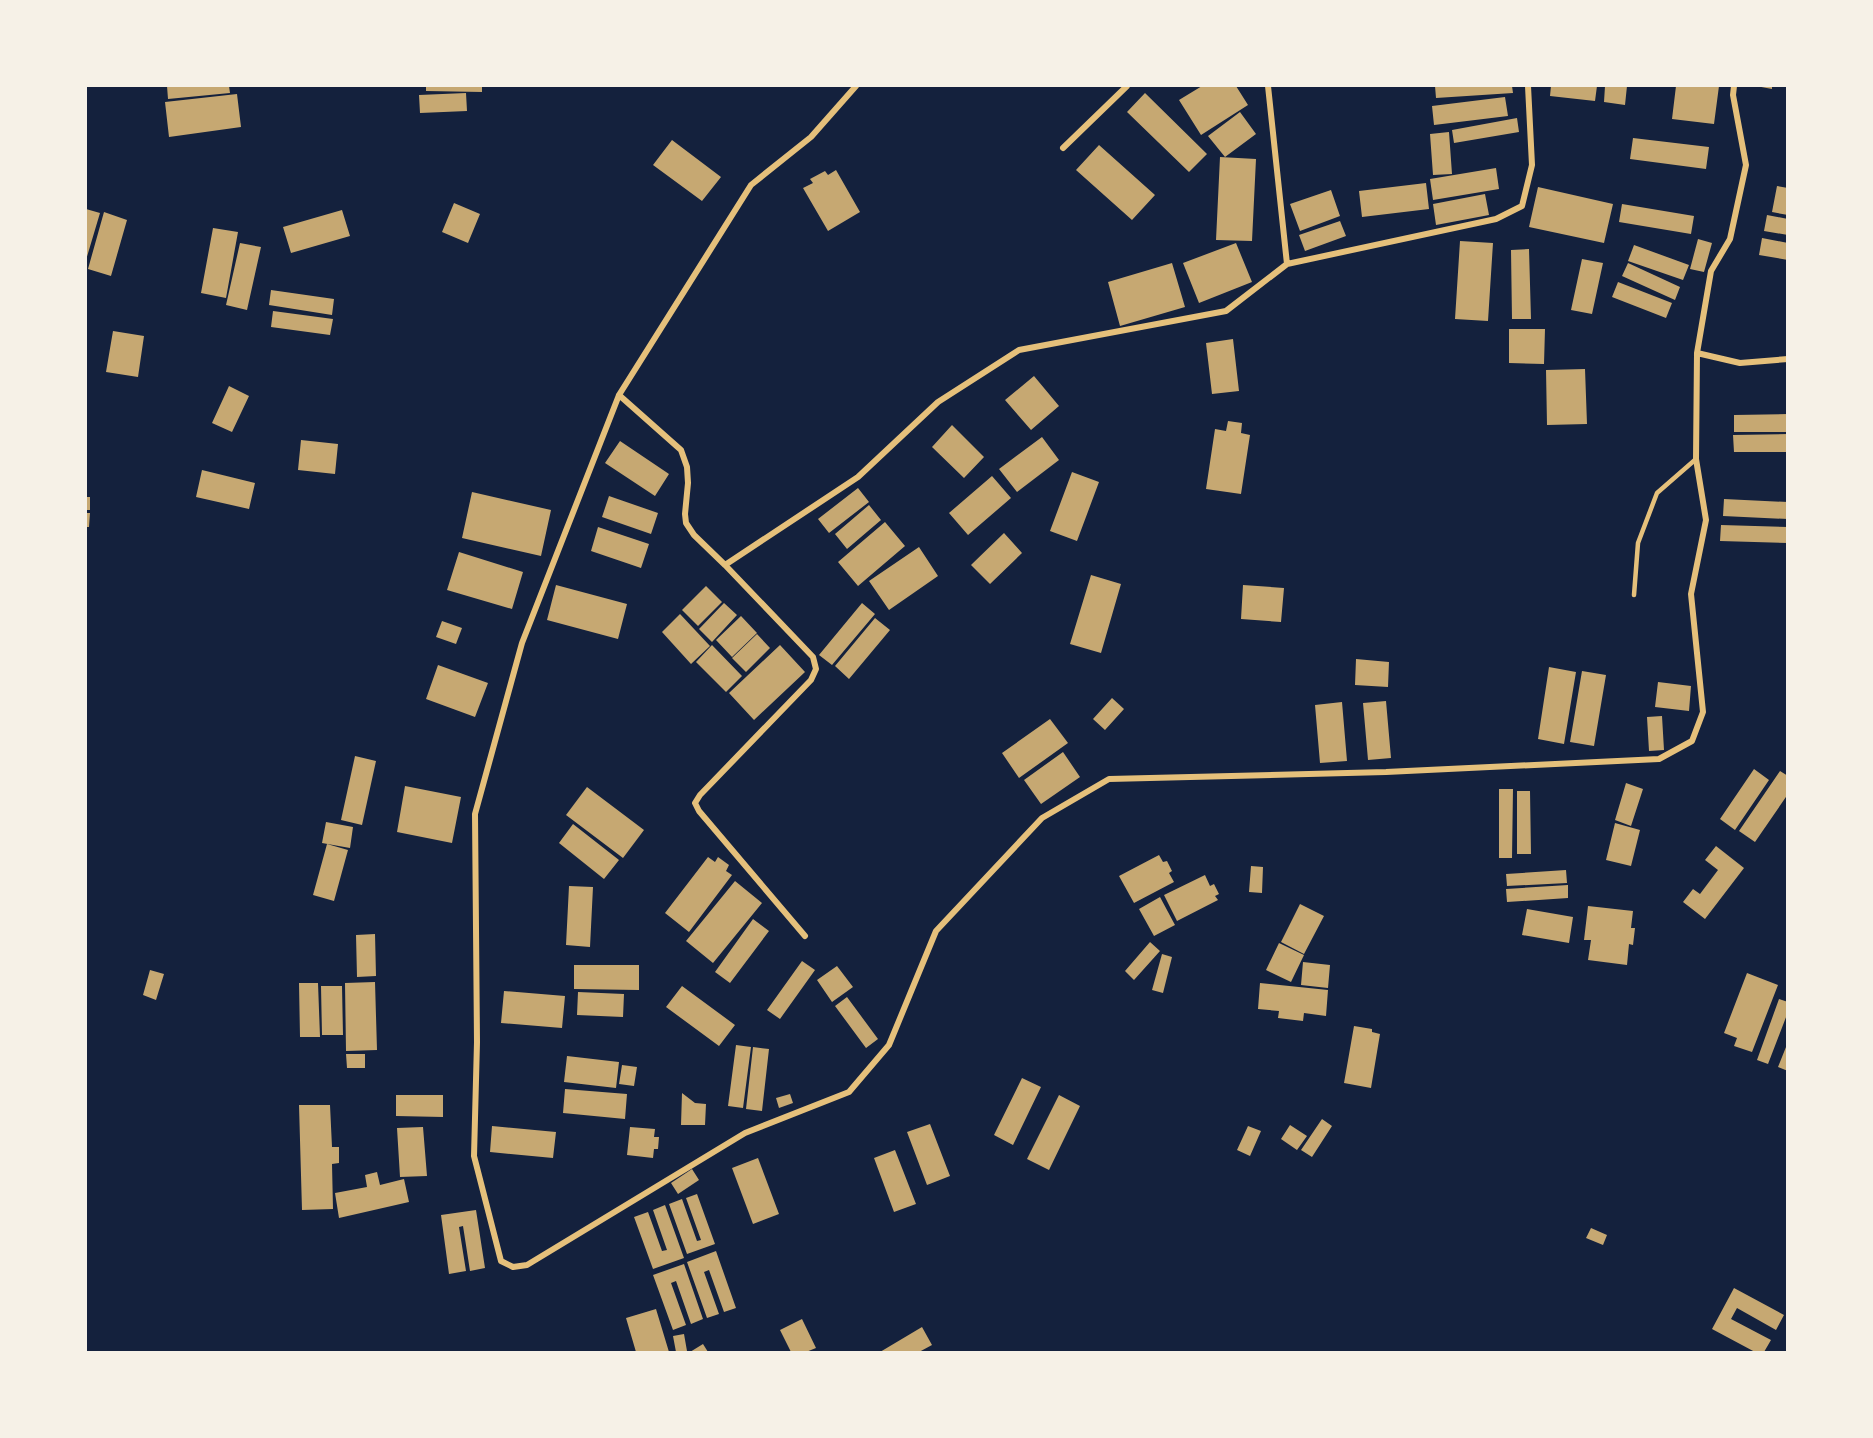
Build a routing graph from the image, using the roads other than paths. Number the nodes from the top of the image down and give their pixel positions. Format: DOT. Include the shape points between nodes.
graph roads {
  1 [pos="856,86"];
  2 [pos="1127,86"];
  3 [pos="1268,86"];
  4 [pos="1528,86"];
  5 [pos="1734,86"];
  6 [pos="1064,148"];
  7 [pos="1287,264"];
  8 [pos="1697,353"];
  9 [pos="1788,359"];
  10 [pos="619,395"];
  11 [pos="1696,459"];
  12 [pos="725,566"];
  13 [pos="1634,595"];
  14 [pos="805,936"];
  1 -- 10 [label="street" via="811,137 751,185"];
  2 -- 6 [label="street"];
  3 -- 7 [label="street"];
  4 -- 7 [label="street" via="1532,165 1522,206 1496,219"];
  5 -- 8 [label="street" via="1746,165 1730,238 1711,270"];
  7 -- 12 [label="street" via="1226,311 1019,350 938,402 858,477"];
  8 -- 9 [label="street" via="1740,363"];
  8 -- 11 [label="street"];
  10 -- 11 [label="street" via="522,643 475,814 474,1155 501,1260 513,1267 526,1265 745,1133 849,1092 889,1044 936,931 1042,818 1109,779 1659,759 1692,741 1703,712 1690,594 1706,520"];
  10 -- 12 [label="street" via="681,450 687,467 686,523"];
  11 -- 13 [label="lane" via="1657,493 1638,543"];
  12 -- 14 [label="street" via="813,657 816,669 811,680 695,803"];
}
